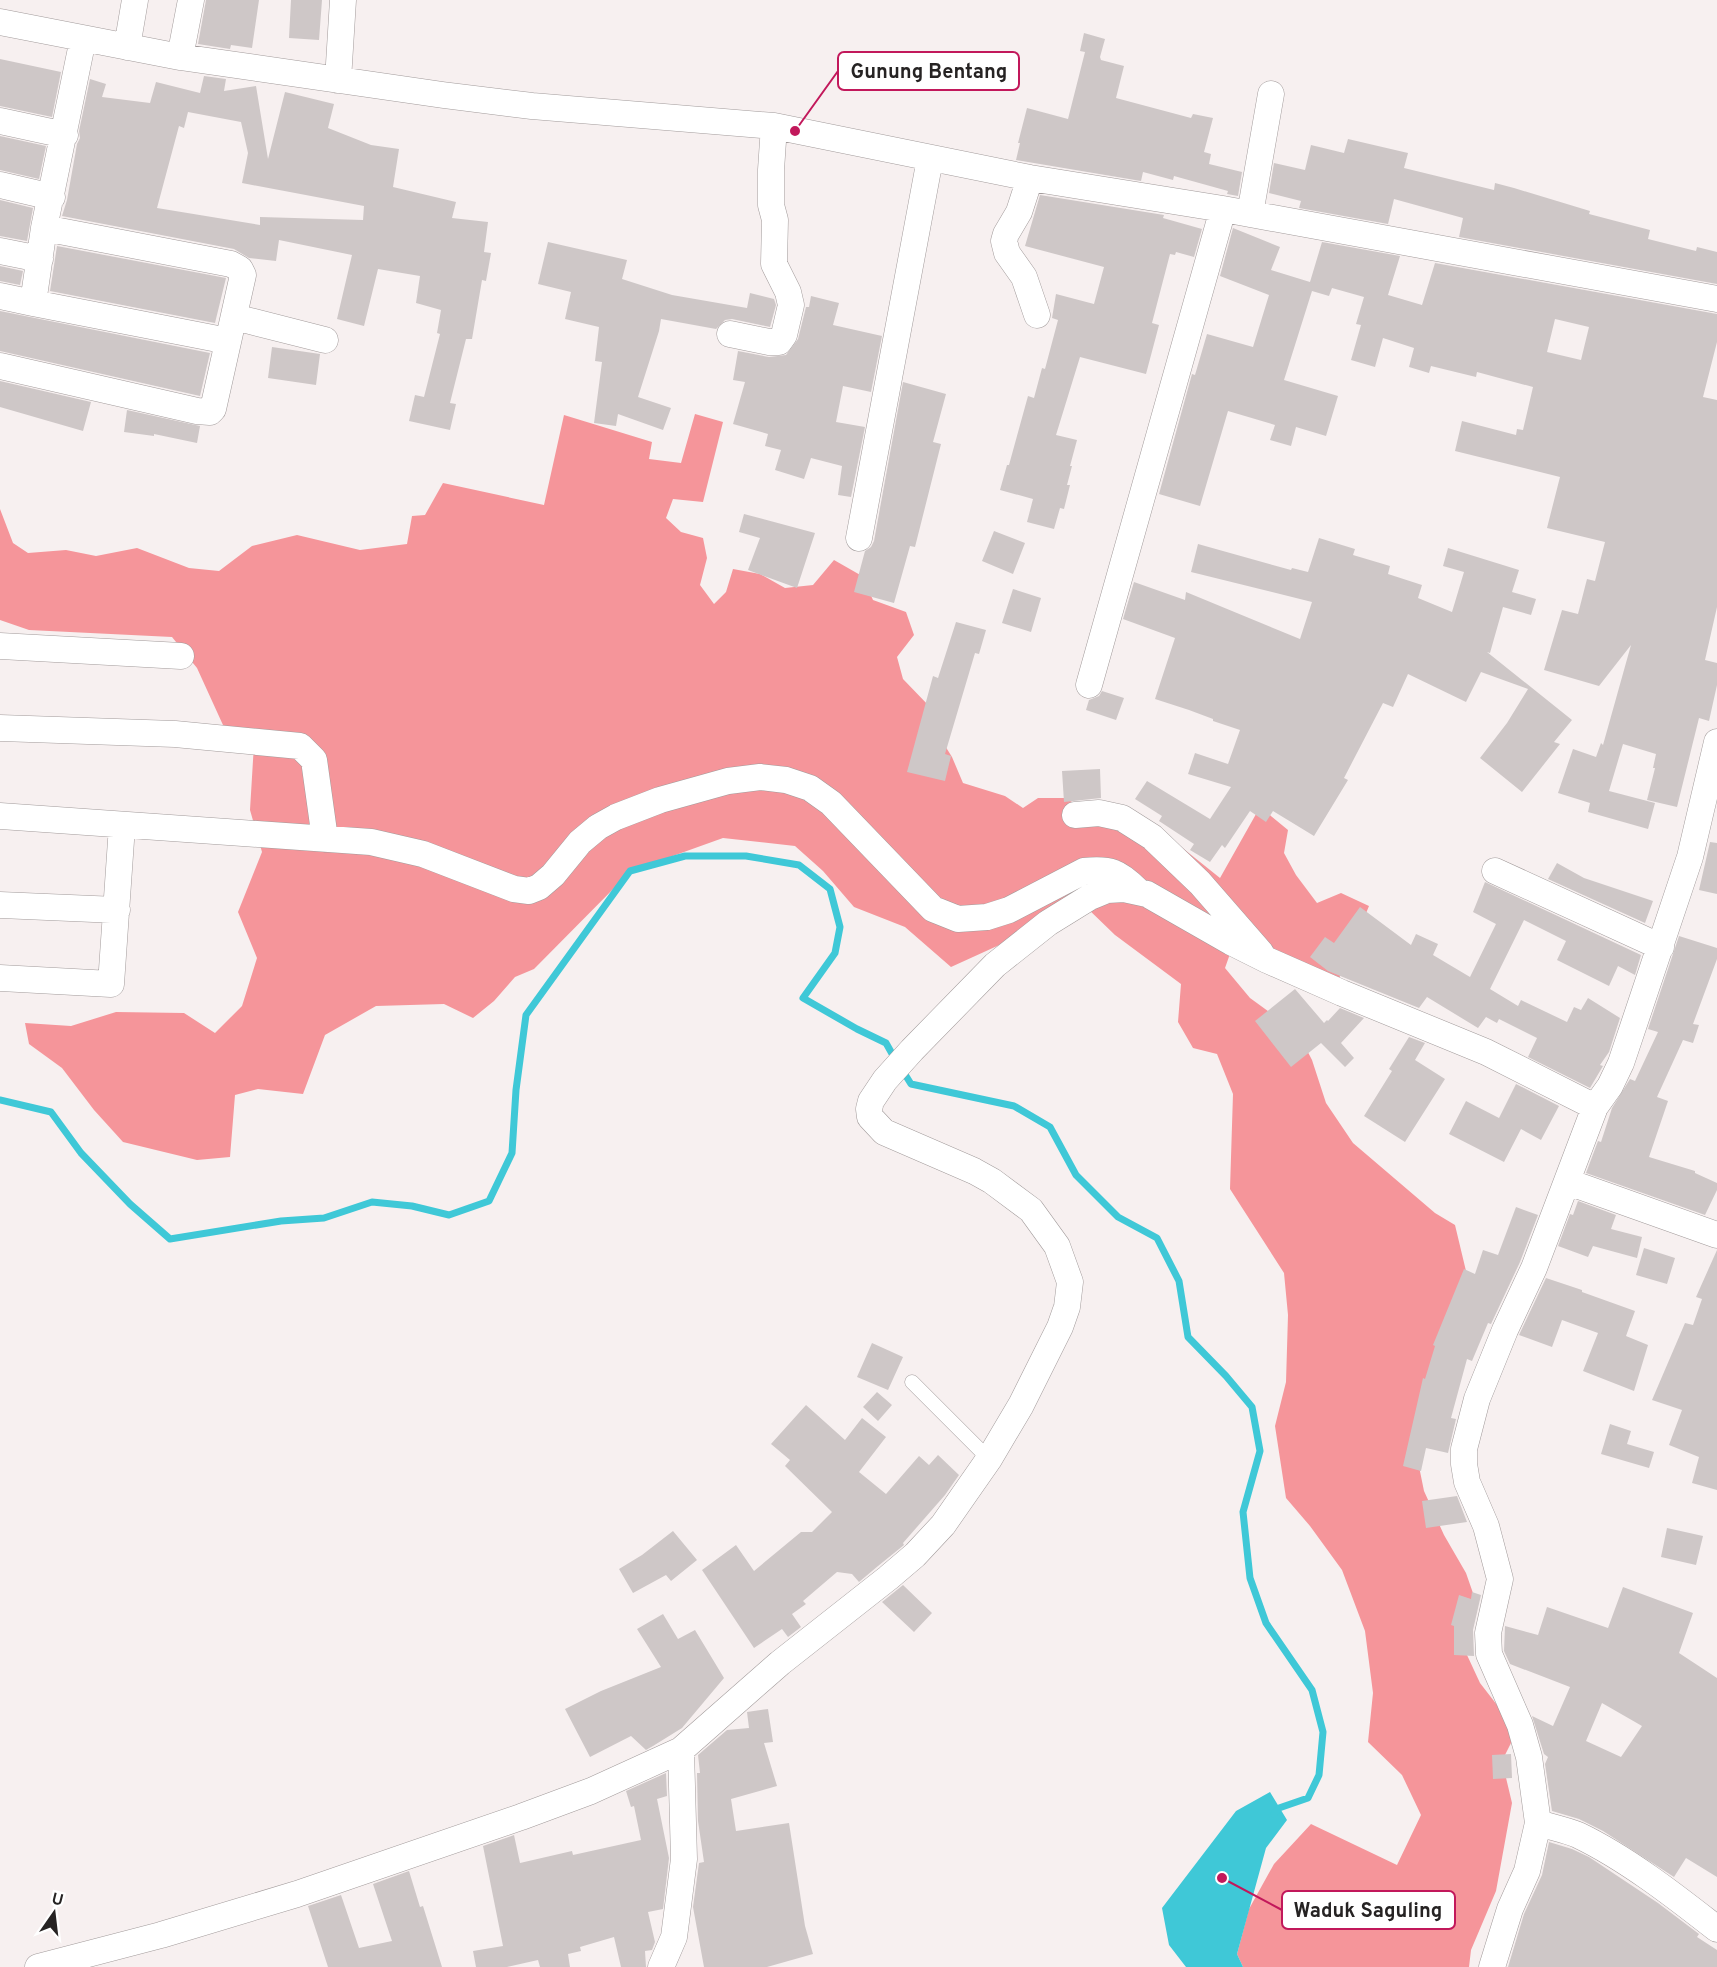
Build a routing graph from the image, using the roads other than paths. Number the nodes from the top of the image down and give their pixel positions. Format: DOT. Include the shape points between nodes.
graph roads {
  1 [pos="135,0"];
  2 [pos="191,0"];
  3 [pos="343,0"];
  4 [pos="0,22"];
  5 [pos="83,39"];
  6 [pos="127,47"];
  7 [pos="180,57"];
  8 [pos="338,80"];
  9 [pos="1271,94"];
  10 [pos="0,121"];
  11 [pos="774,126"];
  12 [pos="65,135"];
  13 [pos="930,159"];
  14 [pos="1030,178"];
  15 [pos="0,185"];
  16 [pos="52,196"];
  17 [pos="1223,209"];
  18 [pos="1250,214"];
  19 [pos="45,228"];
  20 [pos="0,251"];
  21 [pos="40,259"];
  22 [pos="0,296"];
  23 [pos="1717,299"];
  24 [pos="33,303"];
  25 [pos="1037,315"];
  26 [pos="231,330"];
  27 [pos="730,334"];
  28 [pos="325,340"];
  29 [pos="0,366"];
  30 [pos="859,538"];
  31 [pos="0,646"];
  32 [pos="181,656"];
  33 [pos="1089,686"];
  34 [pos="0,728"];
  35 [pos="1717,742"];
  36 [pos="1075,815"];
  37 [pos="0,816"];
  38 [pos="122,826"];
  39 [pos="325,839"];
  40 [pos="1495,871"];
  41 [pos="1137,890"];
  42 [pos="0,904"];
  43 [pos="117,910"];
  44 [pos="1661,947"];
  45 [pos="1267,960"];
  46 [pos="0,978"];
  47 [pos="1595,1107"];
  48 [pos="1568,1182"];
  49 [pos="1717,1235"];
  50 [pos="912,1382"];
  51 [pos="989,1459"];
  52 [pos="681,1750"];
  53 [pos="1538,1823"];
  54 [pos="1717,1929"];
  55 [pos="38,1967"];
  56 [pos="660,1967"];
  57 [pos="1492,1967"];
  1 -- 6 [label="street"];
  2 -- 7 [label="street"];
  3 -- 8 [label="street"];
  4 -- 5 [label="street"];
  5 -- 6 [label="street"];
  5 -- 12 [label="street"];
  6 -- 7 [label="street"];
  7 -- 8 [label="street"];
  8 -- 11 [label="street" via="532,106"];
  9 -- 18 [label="street"];
  10 -- 12 [label="street"];
  11 -- 13 [label="street"];
  11 -- 27 [label="street" via="774,264 791,305 779,342"];
  12 -- 16 [label="street"];
  13 -- 14 [label="street"];
  13 -- 30 [label="street"];
  14 -- 17 [label="street"];
  14 -- 25 [label="street" via="1004,241 1007,253 1024,277"];
  15 -- 16 [label="street"];
  16 -- 19 [label="street"];
  17 -- 18 [label="street"];
  17 -- 33 [label="street"];
  18 -- 23 [label="street"];
  19 -- 21 [label="street"];
  19 -- 26 [label="street" via="236,266 243,275"];
  20 -- 21 [label="street"];
  21 -- 24 [label="street"];
  22 -- 24 [label="street"];
  24 -- 26 [label="street"];
  26 -- 28 [label="street" via="246,320"];
  26 -- 29 [label="street" via="210,412"];
  31 -- 32 [label="street"];
  34 -- 39 [label="street" via="175,734 300,746 314,760"];
  35 -- 44 [label="street" via="1690,857"];
  36 -- 45 [label="street" via="1099,813 1122,818 1152,837 1200,883"];
  37 -- 38 [label="street"];
  38 -- 39 [label="street"];
  38 -- 43 [label="street"];
  39 -- 41 [label="street" via="371,842 423,854 514,889 529,891 553,875 580,842 616,817 728,781 760,777 810,788 831,803 933,909 958,919 987,917 1009,910 1084,871 1118,873"];
  40 -- 44 [label="street"];
  41 -- 45 [label="street"];
  41 -- 51 [label="street" via="1107,890 1090,897 1048,923 995,965 912,1050 871,1101 870,1117 884,1132 992,1181 1030,1210 1057,1246 1070,1281 1067,1307 1050,1349"];
  42 -- 43 [label="street"];
  43 -- 46 [label="street" via="111,984"];
  44 -- 47 [label="street" via="1621,1063 1611,1086"];
  45 -- 47 [label="street" via="1486,1052"];
  47 -- 48 [label="street"];
  48 -- 49 [label="street"];
  48 -- 53 [label="street" via="1477,1399 1464,1449 1467,1482 1486,1526 1500,1579 1488,1633 1489,1654 1520,1725 1529,1757"];
  50 -- 51 [label="lane"];
  51 -- 52 [label="street" via="943,1525 915,1555 780,1663"];
  52 -- 55 [label="street" via="591,1791 319,1886 160,1935"];
  52 -- 56 [label="street" via="684,1859 674,1937"];
  53 -- 54 [label="street" via="1577,1835 1606,1851 1667,1890"];
  53 -- 57 [label="street" via="1527,1871"];
}
